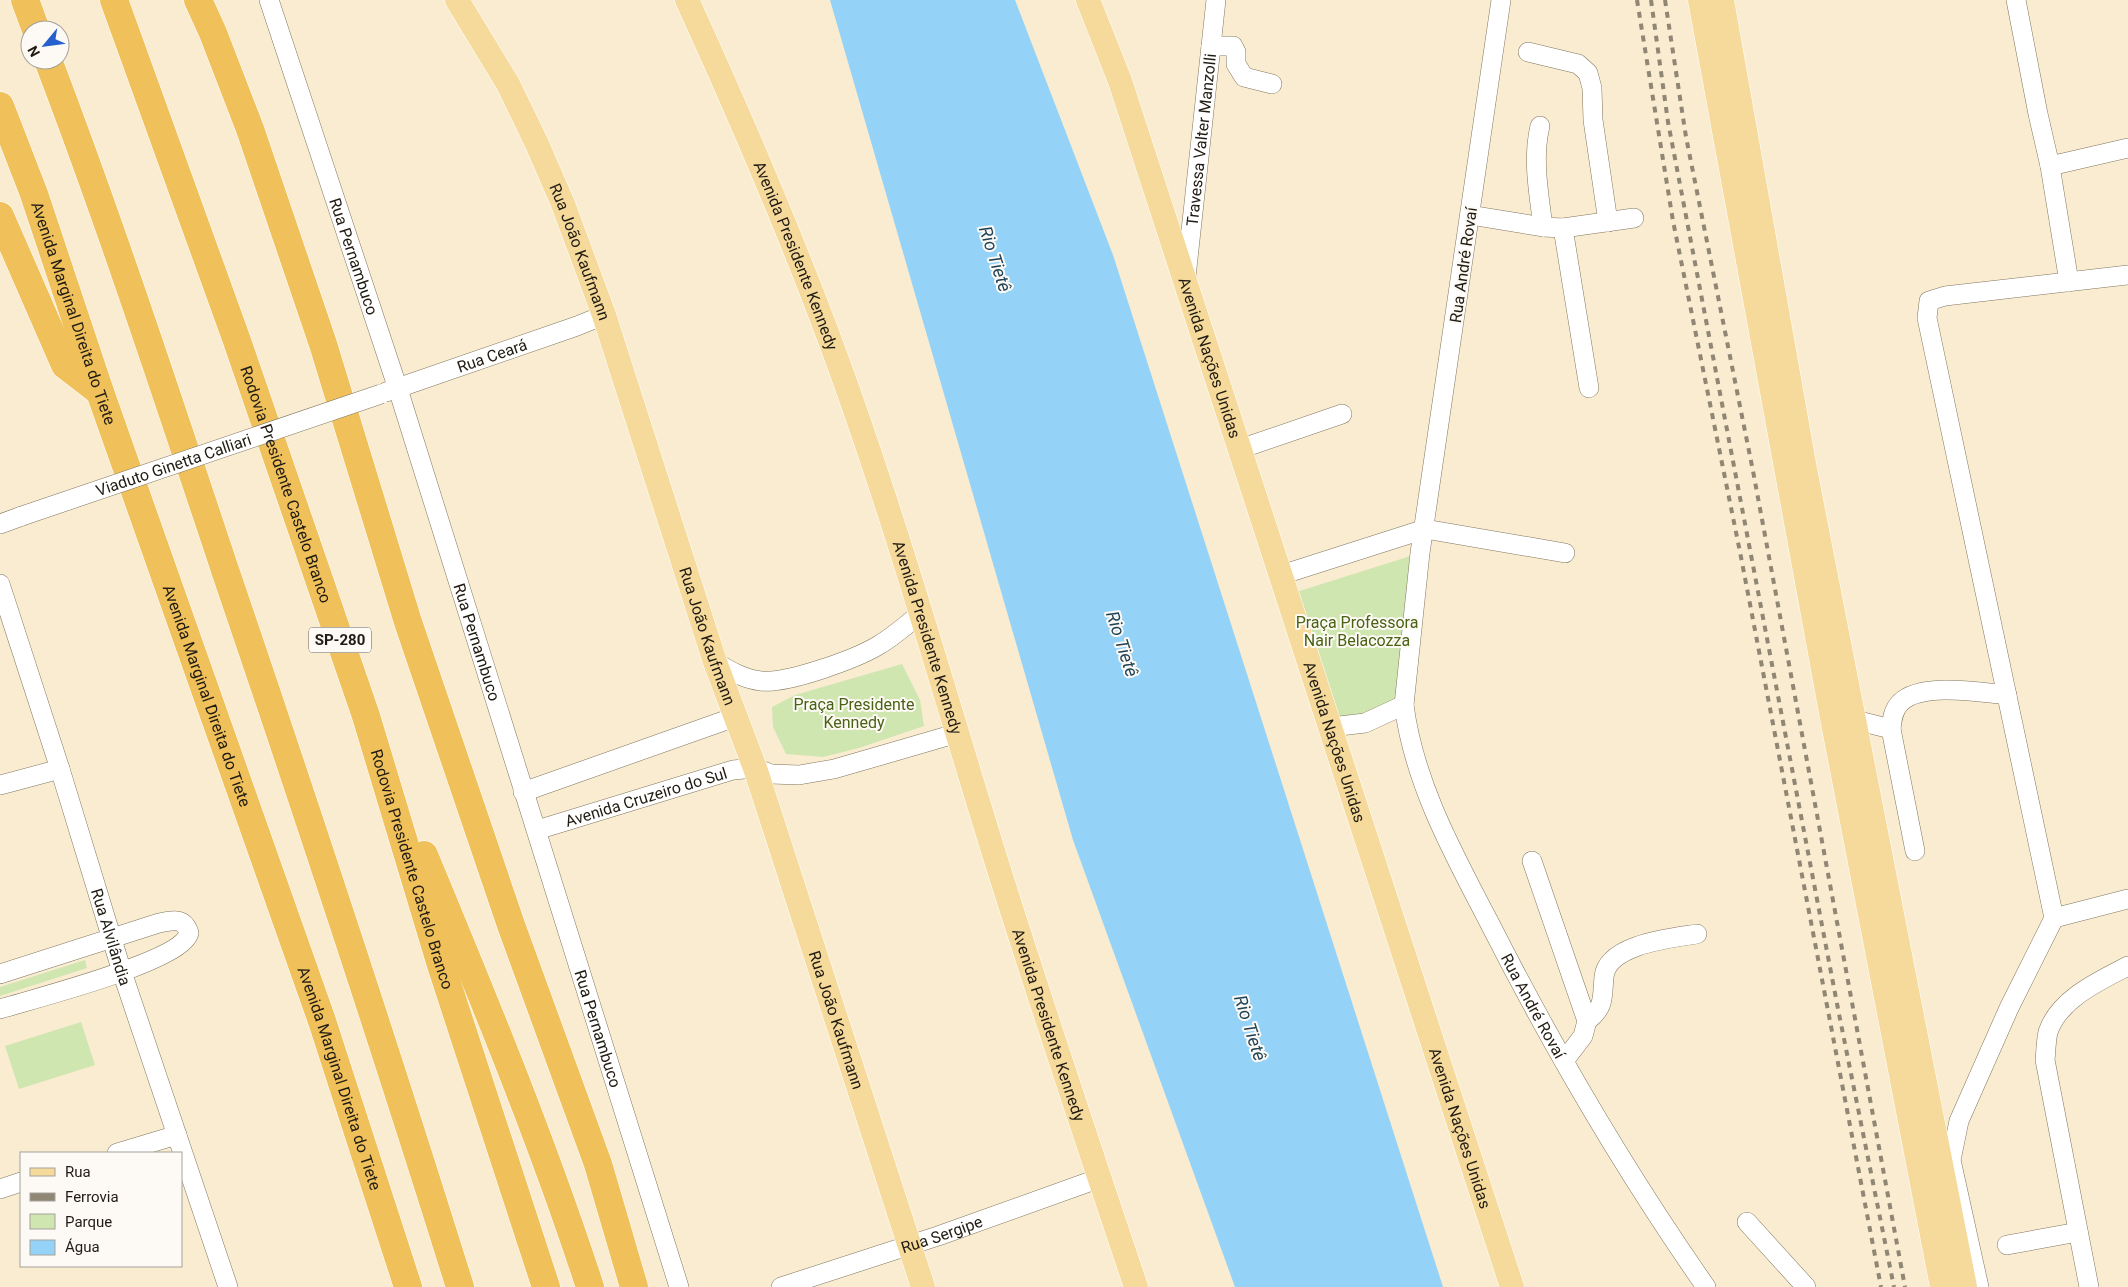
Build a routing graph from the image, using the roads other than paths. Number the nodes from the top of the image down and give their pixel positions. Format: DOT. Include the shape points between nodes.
graph roads {
  1 [pos="25,0"];
  2 [pos="114,0"];
  3 [pos="198,0"];
  4 [pos="269,0"];
  5 [pos="457,0"];
  6 [pos="687,0"];
  7 [pos="1088,0"];
  8 [pos="1216,0"];
  9 [pos="1501,0"];
  10 [pos="1700,0"];
  11 [pos="1722,0"];
  12 [pos="2016,0"];
  13 [pos="32,20"];
  14 [pos="1210,46"];
  15 [pos="1528,52"];
  16 [pos="52,70"];
  17 [pos="1272,84"];
  18 [pos="0,106"];
  19 [pos="1540,126"];
  20 [pos="2128,148"];
  21 [pos="2050,166"];
  22 [pos="1470,214"];
  23 [pos="0,216"];
  24 [pos="1634,218"];
  25 [pos="1608,222"];
  26 [pos="1543,227"];
  27 [pos="1563,228"];
  28 [pos="2128,275"];
  29 [pos="1186,282"];
  30 [pos="2069,282"];
  31 [pos="604,315"];
  32 [pos="1589,388"];
  33 [pos="100,392"];
  34 [pos="390,392"];
  35 [pos="1342,414"];
  36 [pos="1240,450"];
  37 [pos="0,524"];
  38 [pos="1424,529"];
  39 [pos="1565,553"];
  40 [pos="1281,575"];
  41 [pos="0,584"];
  42 [pos="922,612"];
  43 [pos="715,662"];
  44 [pos="2007,695"];
  45 [pos="1404,705"];
  46 [pos="366,716"];
  47 [pos="735,717"];
  48 [pos="1855,720"];
  49 [pos="1331,727"];
  50 [pos="1891,729"];
  51 [pos="958,733"];
  52 [pos="755,768"];
  53 [pos="60,769"];
  54 [pos="0,785"];
  55 [pos="523,792"];
  56 [pos="537,830"];
  57 [pos="1915,851"];
  58 [pos="1532,861"];
  59 [pos="2128,900"];
  60 [pos="2054,918"];
  61 [pos="1697,934"];
  62 [pos="111,938"];
  63 [pos="2128,966"];
  64 [pos="122,972"];
  65 [pos="0,974"];
  66 [pos="0,1009"];
  67 [pos="1587,1022"];
  68 [pos="1564,1061"];
  69 [pos="177,1136"];
  70 [pos="121,1152"];
  71 [pos="1100,1178"];
  72 [pos="20,1182"];
  73 [pos="0,1189"];
  74 [pos="1747,1222"];
  75 [pos="2078,1232"];
  76 [pos="911,1244"];
  77 [pos="2006,1246"];
  78 [pos="228,1287"];
  79 [pos="408,1287"];
  80 [pos="460,1287"];
  81 [pos="546,1287"];
  82 [pos="590,1287"];
  83 [pos="634,1287"];
  84 [pos="679,1287"];
  85 [pos="780,1287"];
  86 [pos="923,1287"];
  87 [pos="1136,1287"];
  88 [pos="1512,1287"];
  89 [pos="1706,1287"];
  90 [pos="1806,1287"];
  91 [pos="1942,1287"];
  92 [pos="1965,1287"];
  93 [pos="1979,1287"];
  94 [pos="2089,1287"];
  1 -- 13 [label="highway"];
  2 -- 46 [label="highway, Rodovia Presidente Castelo Branco / SP-280" via="236,338"];
  3 -- 83 [label="highway" via="214,32 250,129 320,335 408,622 511,924 598,1164"];
  4 -- 34 [label="street, Rua Pernambuco"];
  5 -- 31 [label="main road, Rua João Kaufmann" via="508,84 537,144"];
  6 -- 42 [label="main road, Avenida Presidente Kennedy" via="788,229 848,392"];
  7 -- 29 [label="main road, Avenida Nações Unidas" via="1120,81"];
  8 -- 14 [label="street, Travessa Valter Manzolli"];
  9 -- 22 [label="street, Rua André Rovaí"];
  10 -- 91 [label="main road" via="1830,709"];
  11 -- 48 [label="main road" via="1777,316"];
  12 -- 21 [label="street"];
  14 -- 17 [label="street" via="1233,46 1236,64 1244,77"];
  14 -- 29 [label="street, Travessa Valter Manzolli"];
  15 -- 25 [label="street" via="1578,64 1588,72"];
  16 -- 80 [label="highway" via="98,195 255,657"];
  18 -- 33 [label="highway, Avenida Marginal Direita do Tiete" via="34,194"];
  19 -- 26 [label="street" via="1536,140 1537,175"];
  20 -- 21 [label="street"];
  21 -- 30 [label="street"];
  22 -- 26 [label="street"];
  22 -- 38 [label="street, Rua André Rovaí"];
  23 -- 33 [label="highway" via="65,365"];
  24 -- 25 [label="street"];
  25 -- 27 [label="street"];
  26 -- 27 [label="street"];
  27 -- 32 [label="street"];
  28 -- 30 [label="street"];
  29 -- 36 [label="main road, Avenida Nações Unidas"];
  30 -- 44 [label="street" via="1945,296 1929,302 1927,318"];
  31 -- 34 [label="street, Rua Ceará"];
  31 -- 43 [label="main road, Rua João Kaufmann"];
  33 -- 79 [label="highway, Avenida Marginal Direita do Tiete" via="322,1021"];
  34 -- 37 [label="street, Viaduto Ginetta Calliari, bridge"];
  34 -- 55 [label="street, Rua Pernambuco"];
  35 -- 36 [label="street"];
  36 -- 40 [label="main road, Avenida Nações Unidas"];
  38 -- 39 [label="street"];
  38 -- 40 [label="street"];
  38 -- 45 [label="street, Rua André Rovaí"];
  40 -- 49 [label="main road, Avenida Nações Unidas"];
  41 -- 53 [label="street, Rua Alvilândia"];
  42 -- 43 [label="street" via="877,646 788,678 751,679 734,674"];
  42 -- 51 [label="main road, Avenida Presidente Kennedy"];
  43 -- 47 [label="main road, Rua João Kaufmann"];
  44 -- 50 [label="street" via="1957,690 1911,694 1893,714"];
  44 -- 60 [label="street"];
  45 -- 49 [label="street" via="1365,723"];
  45 -- 68 [label="street, Rua André Rovaí" via="1416,764 1425,790 1515,974"];
  46 -- 81 [label="highway, Rodovia Presidente Castelo Branco / SP-280" via="441,966"];
  46 -- 82 [label="highway" via="486,1005 561,1199"];
  47 -- 52 [label="main road, Rua João Kaufmann"];
  47 -- 55 [label="street"];
  48 -- 50 [label="street"];
  48 -- 92 [label="main road"];
  49 -- 88 [label="main road, Avenida Nações Unidas"];
  50 -- 57 [label="street"];
  51 -- 52 [label="street" via="834,769 781,775"];
  51 -- 71 [label="main road, Avenida Presidente Kennedy" via="1035,985"];
  52 -- 56 [label="street, Avenida Cruzeiro do Sul" via="733,770"];
  52 -- 76 [label="main road, Rua João Kaufmann"];
  53 -- 54 [label="street"];
  53 -- 62 [label="street, Rua Alvilândia"];
  55 -- 56 [label="street, Rua Pernambuco"];
  56 -- 84 [label="street, Rua Pernambuco"];
  58 -- 67 [label="street"];
  59 -- 60 [label="street"];
  60 -- 93 [label="street" via="2009,1008 1959,1121 1951,1160"];
  61 -- 67 [label="street" via="1646,943 1612,960 1604,974 1599,1012"];
  62 -- 64 [label="street, Rua Alvilândia"];
  62 -- 64 [label="street" via="175,920 185,924 188,930 188,938 178,947"];
  62 -- 65 [label="street"];
  63 -- 75 [label="street" via="2096,983 2061,1009 2048,1032 2045,1060"];
  64 -- 66 [label="street"];
  64 -- 69 [label="street, Rua Alvilândia"];
  67 -- 68 [label="street" via="1583,1036"];
  68 -- 89 [label="street, Rua André Rovaí" via="1670,1235"];
  69 -- 70 [label="street"];
  69 -- 78 [label="street, Rua Alvilândia"];
  71 -- 76 [label="street, Rua Sergipe"];
  71 -- 87 [label="main road, Avenida Presidente Kennedy"];
  72 -- 73 [label="street"];
  74 -- 90 [label="street"];
  75 -- 77 [label="street"];
  75 -- 94 [label="street"];
  76 -- 85 [label="street, Rua Sergipe"];
  76 -- 86 [label="main road, Rua João Kaufmann"];
}
